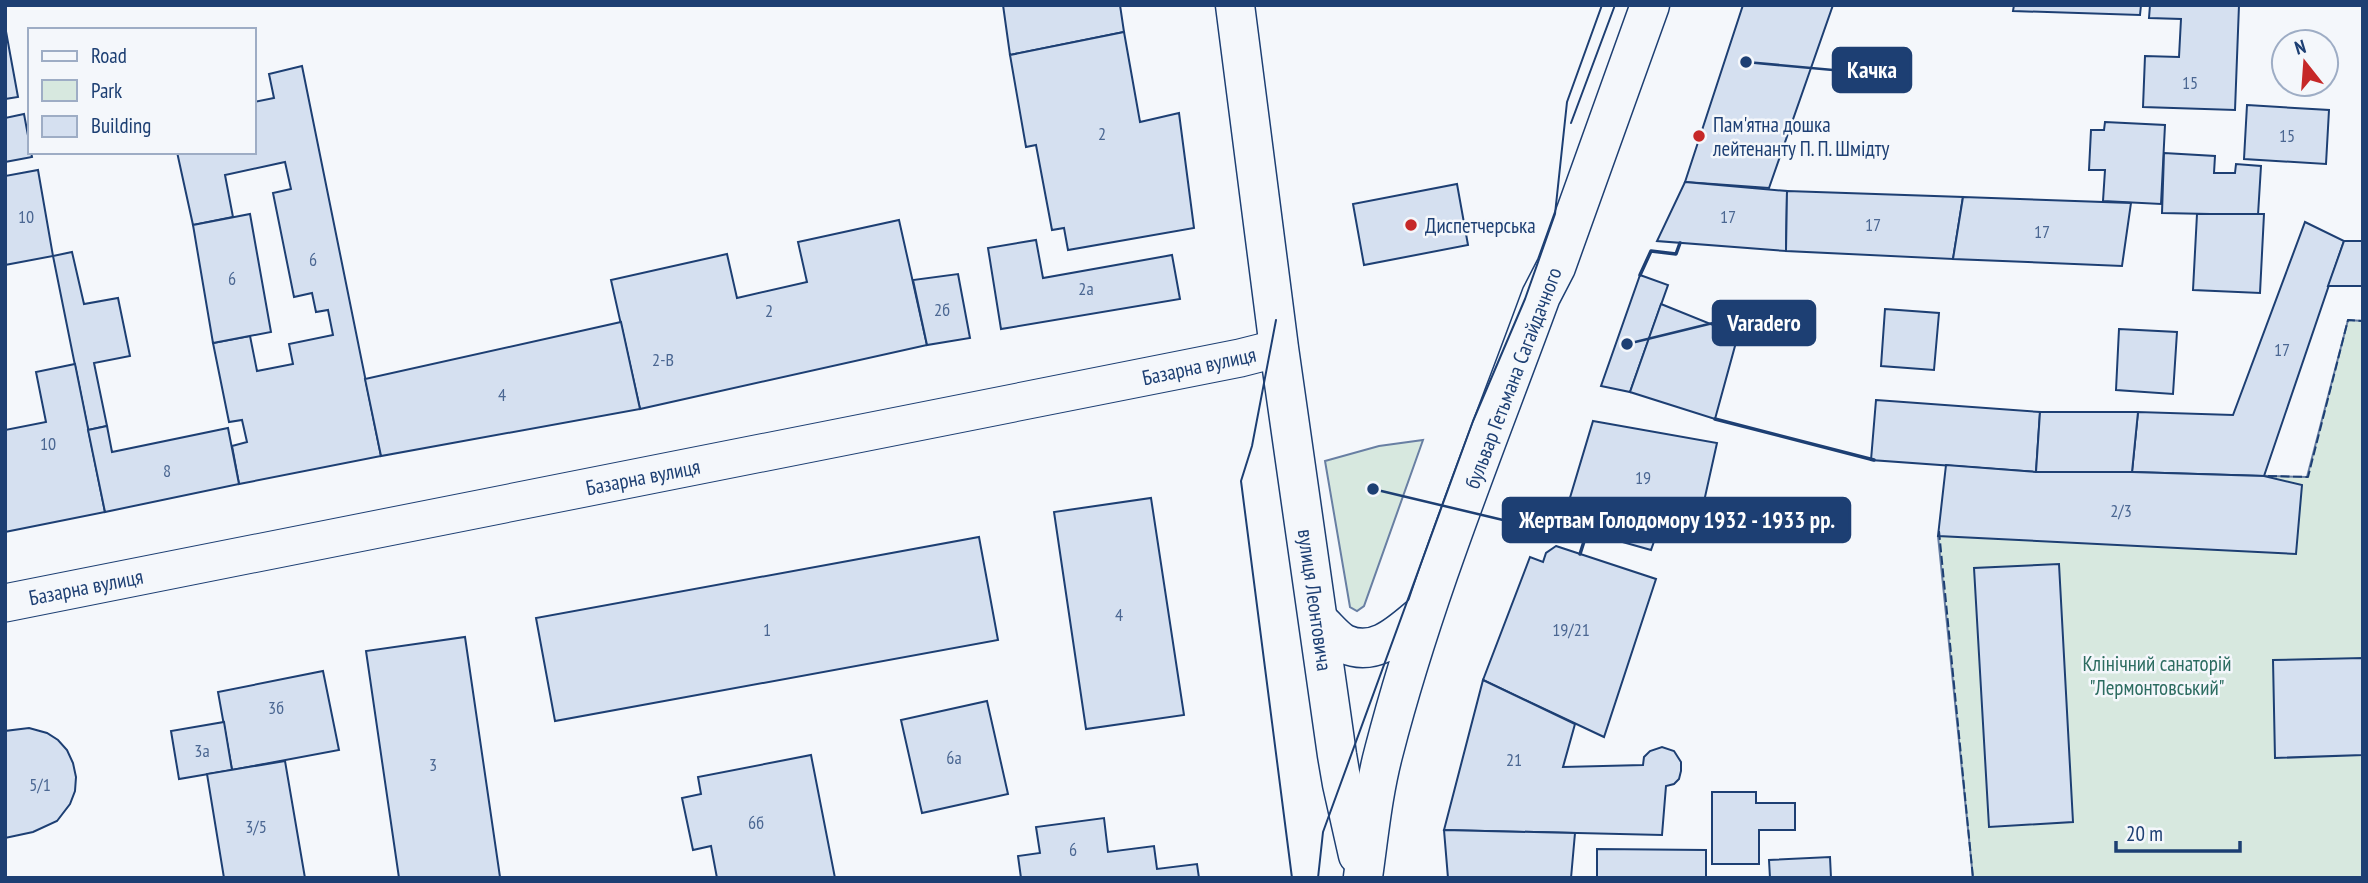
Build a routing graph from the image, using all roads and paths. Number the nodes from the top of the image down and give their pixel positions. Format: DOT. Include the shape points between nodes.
graph roads {
  1 [pos="1235,5"];
  2 [pos="1650,5"];
  3 [pos="1278,334"];
  4 [pos="5,603"];
  5 [pos="1424,613"];
  6 [pos="1320,621"];
  7 [pos="1363,877"];
  1 -- 3 [label="street, вулиця Леонтовича"];
  2 -- 5 [label="street, бульвар Гетьмана Сагайдачного"];
  3 -- 4 [label="street, Базарна вулиця" via="1240,358"];
  3 -- 6 [label="street, вулиця Леонтовича"];
  5 -- 6 [label="street" via="1394,638 1370,650 1343,644"];
  5 -- 7 [label="street, бульвар Гетьмана Сагайдачного" via="1384,752"];
  6 -- 7 [label="street, вулиця Леонтовича" via="1342,784"];
}
